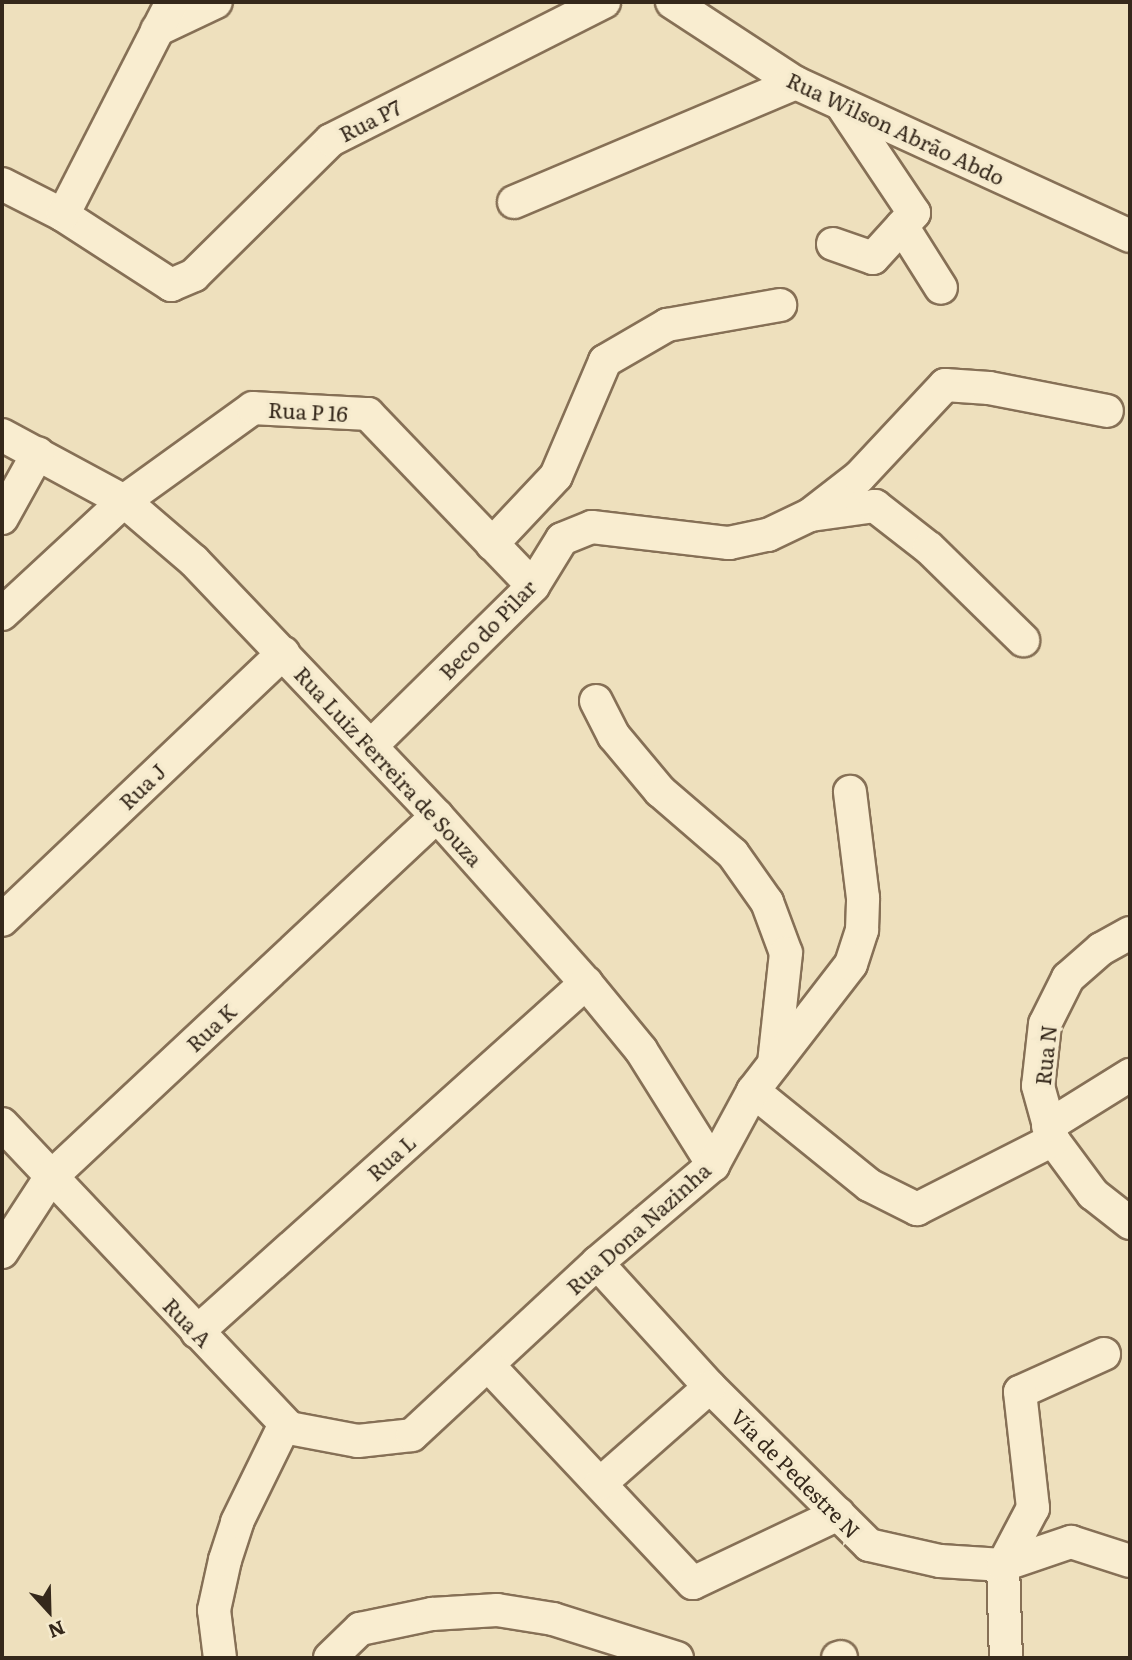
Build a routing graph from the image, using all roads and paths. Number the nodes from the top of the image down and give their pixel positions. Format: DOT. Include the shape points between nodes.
graph roads {
  1 [pos="172,2"];
  2 [pos="216,2"];
  3 [pos="604,2"];
  4 [pos="672,2"];
  5 [pos="157,30"];
  6 [pos="796,83"];
  7 [pos="841,104"];
  8 [pos="2,184"];
  9 [pos="514,202"];
  10 [pos="63,215"];
  11 [pos="902,226"];
  12 [pos="1130,236"];
  13 [pos="833,244"];
  14 [pos="941,288"];
  15 [pos="780,305"];
  16 [pos="1107,411"];
  17 [pos="2,435"];
  18 [pos="38,453"];
  19 [pos="124,501"];
  20 [pos="810,515"];
  21 [pos="2,518"];
  22 [pos="492,544"];
  23 [pos="533,586"];
  24 [pos="2,614"];
  25 [pos="1023,640"];
  26 [pos="283,653"];
  27 [pos="596,701"];
  28 [pos="371,746"];
  29 [pos="850,792"];
  30 [pos="437,816"];
  31 [pos="2,920"];
  32 [pos="1130,933"];
  33 [pos="586,983"];
  34 [pos="774,1065"];
  35 [pos="1130,1075"];
  36 [pos="753,1091"];
  37 [pos="2,1124"];
  38 [pos="1050,1133"];
  39 [pos="713,1165"];
  40 [pos="50,1178"];
  41 [pos="1130,1223"];
  42 [pos="2,1252"];
  43 [pos="597,1263"];
  44 [pos="197,1332"];
  45 [pos="1104,1354"];
  46 [pos="488,1365"];
  47 [pos="710,1387"];
  48 [pos="285,1424"];
  49 [pos="601,1483"];
  50 [pos="838,1514"];
  51 [pos="1130,1561"];
  52 [pos="1003,1565"];
  53 [pos="220,1658"];
  54 [pos="330,1658"];
  55 [pos="677,1658"];
  56 [pos="1006,1658"];
  1 -- 5 [label="street"];
  2 -- 5 [label="street"];
  3 -- 10 [label="street, Rua P7" via="331,140 194,275 171,285"];
  4 -- 6 [label="street, Rua Wilson Abrão Abdo"];
  5 -- 10 [label="street"];
  6 -- 7 [label="street, Rua Wilson Abrão Abdo"];
  6 -- 9 [label="street"];
  7 -- 11 [label="street" via="914,213"];
  7 -- 12 [label="street, Rua Wilson Abrão Abdo"];
  8 -- 10 [label="street"];
  11 -- 13 [label="street" via="873,258"];
  11 -- 14 [label="street"];
  15 -- 22 [label="street" via="667,324 605,361 556,476"];
  16 -- 20 [label="street, Beco do Pilar" via="989,388 945,385 859,477"];
  17 -- 18 [label="street, Rua Luiz Ferreira de Souza"];
  18 -- 19 [label="street, Rua Luiz Ferreira de Souza"];
  18 -- 21 [label="street"];
  19 -- 22 [label="street, Rua P 16" via="253,408 368,414"];
  19 -- 24 [label="street, Rua P 16"];
  19 -- 26 [label="street, Rua Luiz Ferreira de Souza" via="194,561"];
  20 -- 23 [label="street, Beco do Pilar" via="768,535 729,543 592,527 562,539"];
  20 -- 25 [label="street, Beco do Pilar" via="875,506 929,548"];
  22 -- 23 [label="street, Rua P 16"];
  23 -- 28 [label="street, Beco do Pilar"];
  26 -- 28 [label="street, Rua Luiz Ferreira de Souza"];
  26 -- 31 [label="street, Rua J"];
  27 -- 34 [label="street" via="614,736 652,782 733,854 767,902 786,953"];
  28 -- 30 [label="street, Rua Luiz Ferreira de Souza"];
  29 -- 34 [label="street, Rua Dona Nazinha" via="863,898 862,930 851,964"];
  30 -- 33 [label="street, Rua Luiz Ferreira de Souza"];
  30 -- 40 [label="street, Rua K"];
  32 -- 38 [label="street, Rua N" via="1101,949 1068,978 1045,1024 1038,1086"];
  33 -- 39 [label="street, Rua Luiz Ferreira de Souza" via="640,1050"];
  33 -- 44 [label="street, Rua L"];
  34 -- 36 [label="street, Rua Dona Nazinha"];
  35 -- 38 [label="street"];
  36 -- 38 [label="street" via="869,1185 917,1209"];
  36 -- 39 [label="street, Rua Dona Nazinha"];
  37 -- 40 [label="street, Rua A"];
  38 -- 41 [label="street, Rua N" via="1093,1194"];
  39 -- 43 [label="street, Rua Dona Nazinha"];
  40 -- 42 [label="street, Rua K"];
  40 -- 44 [label="street, Rua A"];
  43 -- 46 [label="street, Rua Dona Nazinha"];
  43 -- 47 [label="street, Vía de Pedestre N"];
  44 -- 48 [label="street, Rua A"];
  45 -- 52 [label="street" via="1020,1392 1033,1508"];
  46 -- 48 [label="street, Rua Dona Nazinha" via="412,1435 358,1441"];
  46 -- 49 [label="street"];
  47 -- 49 [label="street"];
  47 -- 50 [label="street, Vía de Pedestre N"];
  48 -- 53 [label="street" via="237,1522 225,1560 214,1610"];
  49 -- 50 [label="street" via="693,1584"];
  50 -- 52 [label="street, Vía de Pedestre N" via="869,1545 940,1561"];
  51 -- 52 [label="street" via="1071,1542"];
  52 -- 56 [label="street"];
  54 -- 55 [label="street" via="360,1629 432,1614 497,1610 553,1619"];
}
